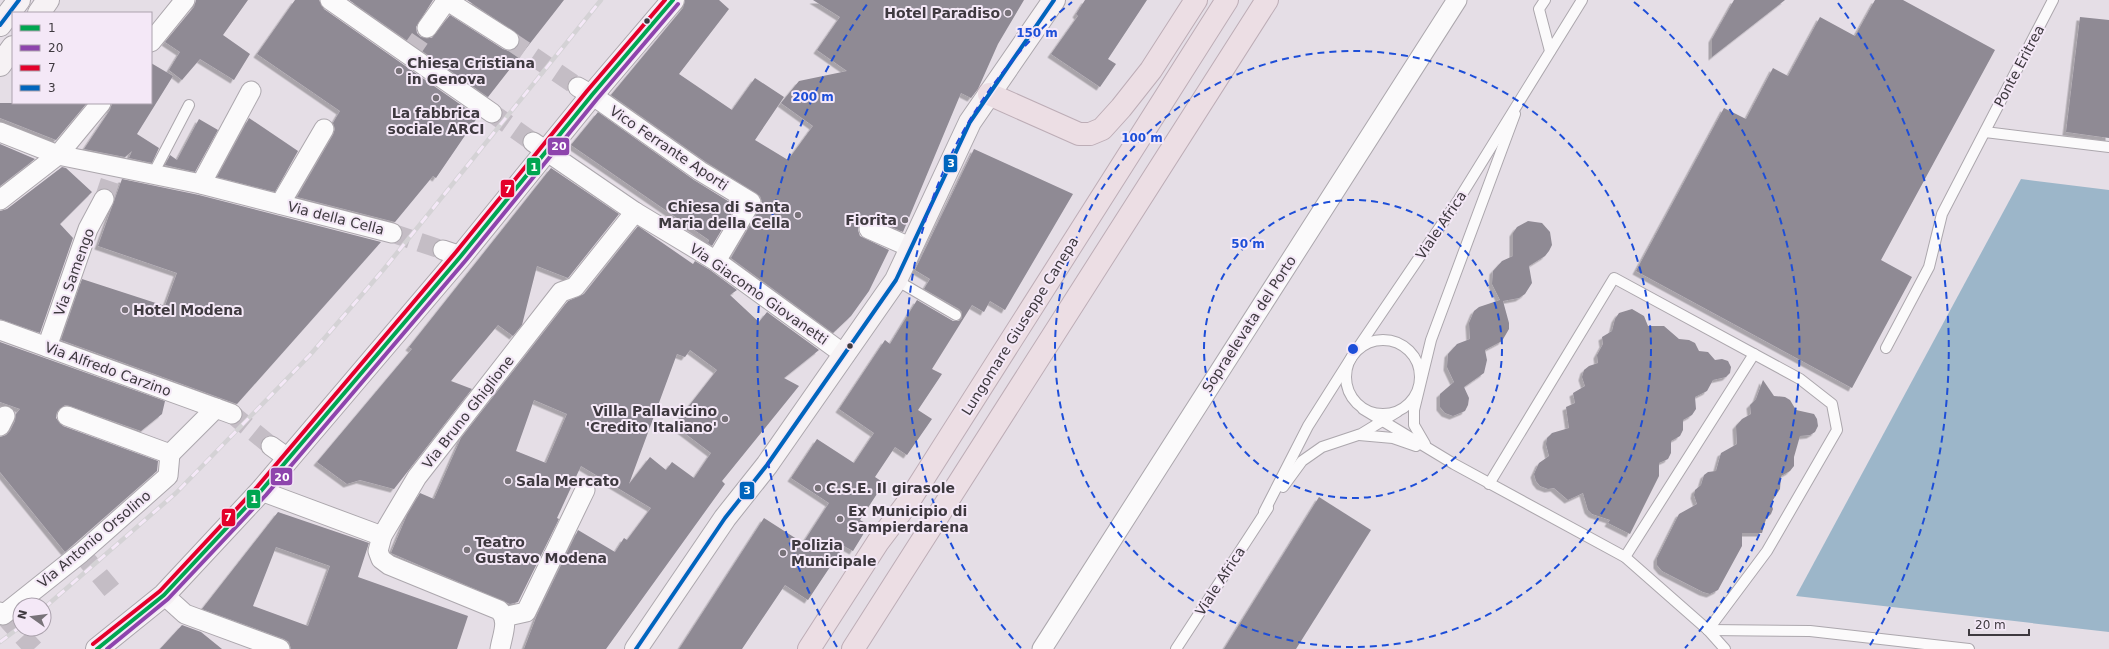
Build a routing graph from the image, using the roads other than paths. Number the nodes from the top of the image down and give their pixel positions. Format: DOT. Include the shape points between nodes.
graph roads {
  1 [pos="19,0"];
  2 [pos="48,0"];
  3 [pos="185,0"];
  4 [pos="330,0"];
  5 [pos="447,0"];
  6 [pos="673,0"];
  7 [pos="1054,0"];
  8 [pos="1196,0"];
  9 [pos="1227,0"];
  10 [pos="1267,0"];
  11 [pos="1457,0"];
  12 [pos="1545,0"];
  13 [pos="1582,0"];
  14 [pos="2053,0"];
  15 [pos="39,12"];
  16 [pos="0,25"];
  17 [pos="427,28"];
  18 [pos="509,40"];
  19 [pos="152,41"];
  20 [pos="12,48"];
  21 [pos="1550,51"];
  22 [pos="0,65"];
  23 [pos="251,91"];
  24 [pos="585,91"];
  25 [pos="1524,92"];
  26 [pos="989,94"];
  27 [pos="100,104"];
  28 [pos="189,105"];
  29 [pos="492,113"];
  30 [pos="324,129"];
  31 [pos="0,132"];
  32 [pos="1985,132"];
  33 [pos="540,146"];
  34 [pos="2109,148"];
  35 [pos="58,155"];
  36 [pos="153,174"];
  37 [pos="201,184"];
  38 [pos="104,199"];
  39 [pos="0,200"];
  40 [pos="280,204"];
  41 [pos="635,212"];
  42 [pos="869,229"];
  43 [pos="392,233"];
  44 [pos="912,248"];
  45 [pos="716,261"];
  46 [pos="896,280"];
  47 [pos="956,315"];
  48 [pos="0,330"];
  49 [pos="47,347"];
  50 [pos="1886,348"];
  51 [pos="1754,354"];
  52 [pos="845,355"];
  53 [pos="1353,355"];
  54 [pos="1419,387"];
  55 [pos="1363,409"];
  56 [pos="1397,412"];
  57 [pos="67,416"];
  58 [pos="1383,421"];
  59 [pos="1360,435"];
  60 [pos="271,446"];
  61 [pos="1427,447"];
  62 [pos="170,454"];
  63 [pos="1439,456"];
  64 [pos="289,459"];
  65 [pos="1490,484"];
  66 [pos="585,490"];
  67 [pos="262,491"];
  68 [pos="1264,512"];
  69 [pos="382,536"];
  70 [pos="1625,557"];
  71 [pos="164,595"];
  72 [pos="1,614"];
  73 [pos="504,617"];
  74 [pos="1708,630"];
  75 [pos="97,649"];
  76 [pos="280,649"];
  77 [pos="500,649"];
  78 [pos="636,649"];
  79 [pos="809,649"];
  80 [pos="853,649"];
  81 [pos="1042,649"];
  82 [pos="1176,649"];
  83 [pos="1725,649"];
  84 [pos="1969,649"];
  1 -- 16 [label="street"];
  2 -- 15 [label="street"];
  3 -- 19 [label="street"];
  4 -- 29 [label="street"];
  5 -- 17 [label="street"];
  5 -- 18 [label="street"];
  6 -- 24 [label="street"];
  7 -- 26 [label="street"];
  8 -- 26 [label="highway" via="1151,70 1102,129 1079,134"];
  9 -- 79 [label="highway, Lungomare Giuseppe Canepa" via="908,501 878,542"];
  10 -- 80 [label="highway"];
  11 -- 81 [label="street, Sopraelevata del Porto"];
  12 -- 21 [label="lane" via="1539,9"];
  13 -- 21 [label="lane, Viale Africa"];
  14 -- 32 [label="lane, Ponte Eritrea"];
  20 -- 22 [label="street"];
  21 -- 25 [label="lane, Viale Africa"];
  23 -- 37 [label="street"];
  24 -- 33 [label="street"];
  24 -- 45 [label="street, Vico Ferrante Aporti" via="700,171 751,202"];
  25 -- 53 [label="lane, Viale Africa" via="1459,199"];
  25 -- 54 [label="lane, Viale Africa" via="1431,340"];
  26 -- 44 [label="street" via="970,122"];
  27 -- 35 [label="street"];
  28 -- 36 [label="lane"];
  30 -- 40 [label="street, Via della Cella"];
  31 -- 35 [label="street, Via della Cella"];
  32 -- 34 [label="lane"];
  32 -- 50 [label="lane, Ponte Eritrea" via="1942,214 1929,267"];
  33 -- 41 [label="street, Via Giacomo Giovanetti"];
  33 -- 64 [label="street" via="452,253 307,440"];
  35 -- 36 [label="street, Via della Cella"];
  35 -- 39 [label="street"];
  36 -- 37 [label="street, Via della Cella"];
  37 -- 40 [label="street, Via della Cella"];
  38 -- 49 [label="street, Via Samengo" via="88,229"];
  40 -- 43 [label="street, Via della Cella"];
  41 -- 45 [label="street, Via Giacomo Giovanetti"];
  41 -- 69 [label="street, Via Bruno Ghiglione" via="575,287 561,292 417,477"];
  42 -- 44 [label="street"];
  44 -- 46 [label="street"];
  45 -- 52 [label="street, Via Giacomo Giovanetti"];
  46 -- 47 [label="lane"];
  46 -- 52 [label="street"];
  48 -- 49 [label="street, Via Alfredo Carzino"];
  49 -- 62 [label="street, Via Alfredo Carzino" via="224,411"];
  51 -- 65 [label="lane" via="1614,278"];
  51 -- 70 [label="lane"];
  51 -- 74 [label="lane" via="1800,379 1832,404 1837,430 1767,551"];
  52 -- 78 [label="street" via="767,465 725,518"];
  53 -- 54 [label="lane, Viale Africa" via="1362,346 1374,341 1387,340 1399,344 1409,351 1416,362 1420,374"];
  53 -- 55 [label="lane, Viale Africa" via="1347,366 1345,378 1350,396"];
  53 -- 68 [label="lane, Viale Africa" via="1308,426"];
  54 -- 56 [label="lane, Viale Africa" via="1407,406"];
  54 -- 61 [label="lane" via="1414,425"];
  55 -- 56 [label="lane" via="1374,414 1386,415"];
  55 -- 58 [label="lane"];
  56 -- 58 [label="lane, Viale Africa"];
  57 -- 62 [label="street"];
  58 -- 59 [label="lane, Viale Africa"];
  58 -- 61 [label="lane"];
  59 -- 63 [label="lane, Viale Africa" via="1393,438"];
  59 -- 68 [label="lane, Viale Africa" via="1322,447 1302,461"];
  60 -- 64 [label="street"];
  61 -- 63 [label="lane"];
  62 -- 72 [label="street, Via Antonio Orsolino" via="168,476 81,553"];
  63 -- 65 [label="lane"];
  64 -- 67 [label="street"];
  65 -- 70 [label="lane"];
  66 -- 73 [label="street" via="526,612"];
  67 -- 69 [label="street"];
  67 -- 71 [label="street"];
  68 -- 82 [label="lane, Viale Africa"];
  69 -- 73 [label="street" via="378,551 384,562 499,610"];
  70 -- 74 [label="lane"];
  71 -- 75 [label="street"];
  71 -- 76 [label="street" via="185,614"];
  73 -- 77 [label="street"];
  74 -- 83 [label="lane"];
  74 -- 84 [label="lane" via="1810,631"];
}
